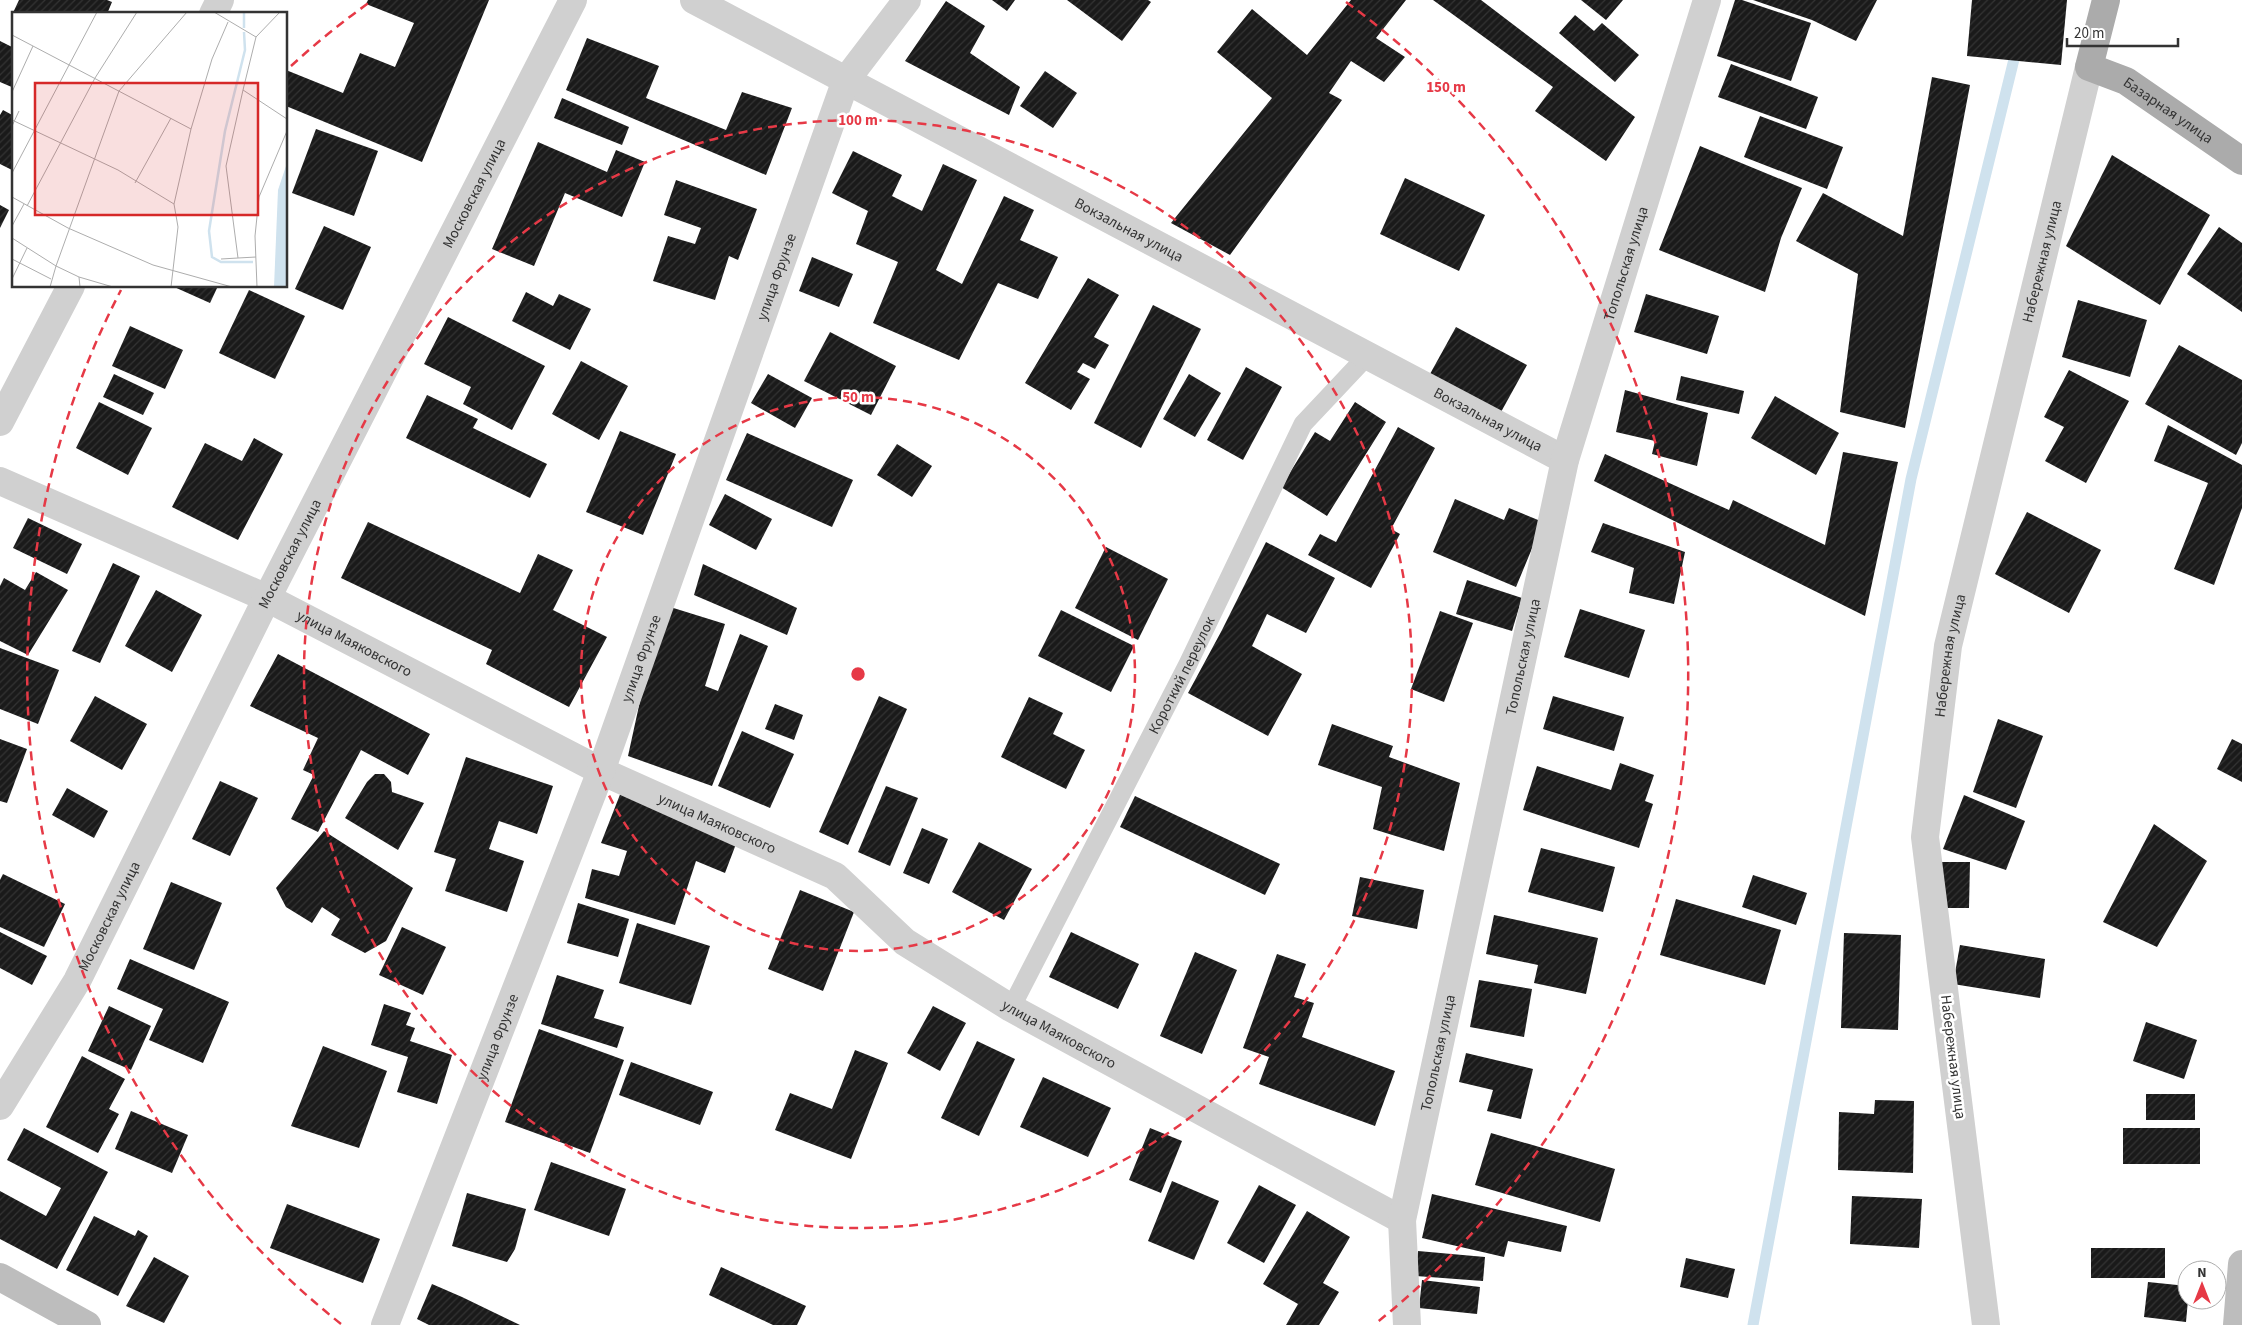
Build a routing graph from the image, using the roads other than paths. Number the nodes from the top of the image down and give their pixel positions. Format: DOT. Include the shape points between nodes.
graph roads {
  1 [pos="220,0"];
  2 [pos="573,0"];
  3 [pos="694,0"];
  4 [pos="908,0"];
  5 [pos="1707,0"];
  6 [pos="2106,0"];
  7 [pos="214,12"];
  8 [pos="2090,67"];
  9 [pos="846,80"];
  10 [pos="2242,161"];
  11 [pos="70,288"];
  12 [pos="1368,355"];
  13 [pos="0,422"];
  14 [pos="1565,460"];
  15 [pos="0,481"];
  16 [pos="267,598"];
  17 [pos="601,771"];
  18 [pos="1011,1008"];
  19 [pos="0,1106"];
  20 [pos="1402,1220"];
  21 [pos="2242,1264"];
  22 [pos="0,1277"];
  23 [pos="87,1325"];
  24 [pos="385,1325"];
  25 [pos="1407,1325"];
  26 [pos="1986,1325"];
  27 [pos="2236,1325"];
  1 -- 7 [label="street"];
  2 -- 16 [label="street, Московская улица"];
  3 -- 9 [label="street, Вокзальная улица"];
  4 -- 9 [label="street, улица Фрунзе"];
  5 -- 14 [label="street, Топольская улица"];
  6 -- 8 [label="main road, Набережная улица"];
  8 -- 10 [label="main road, Базарная улица" via="2126,81"];
  8 -- 26 [label="street, Набережная улица" via="1948,646 1926,837"];
  9 -- 12 [label="street, Вокзальная улица"];
  9 -- 17 [label="street, улица Фрунзе"];
  11 -- 13 [label="street"];
  12 -- 14 [label="street, Вокзальная улица"];
  12 -- 18 [label="lane, Короткий переулок" via="1302,424 1188,664"];
  14 -- 20 [label="street, Топольская улица"];
  15 -- 16 [label="street, улица Маяковского"];
  16 -- 17 [label="street, улица Маяковского"];
  16 -- 19 [label="street, Московская улица" via="77,981"];
  17 -- 18 [label="street, улица Маяковского" via="835,876 905,942"];
  17 -- 24 [label="street, улица Фрунзе"];
  18 -- 20 [label="street, улица Маяковского"];
  20 -- 25 [label="street, Топольская улица"];
  21 -- 27 [label="street"];
  22 -- 23 [label="street"];
}
